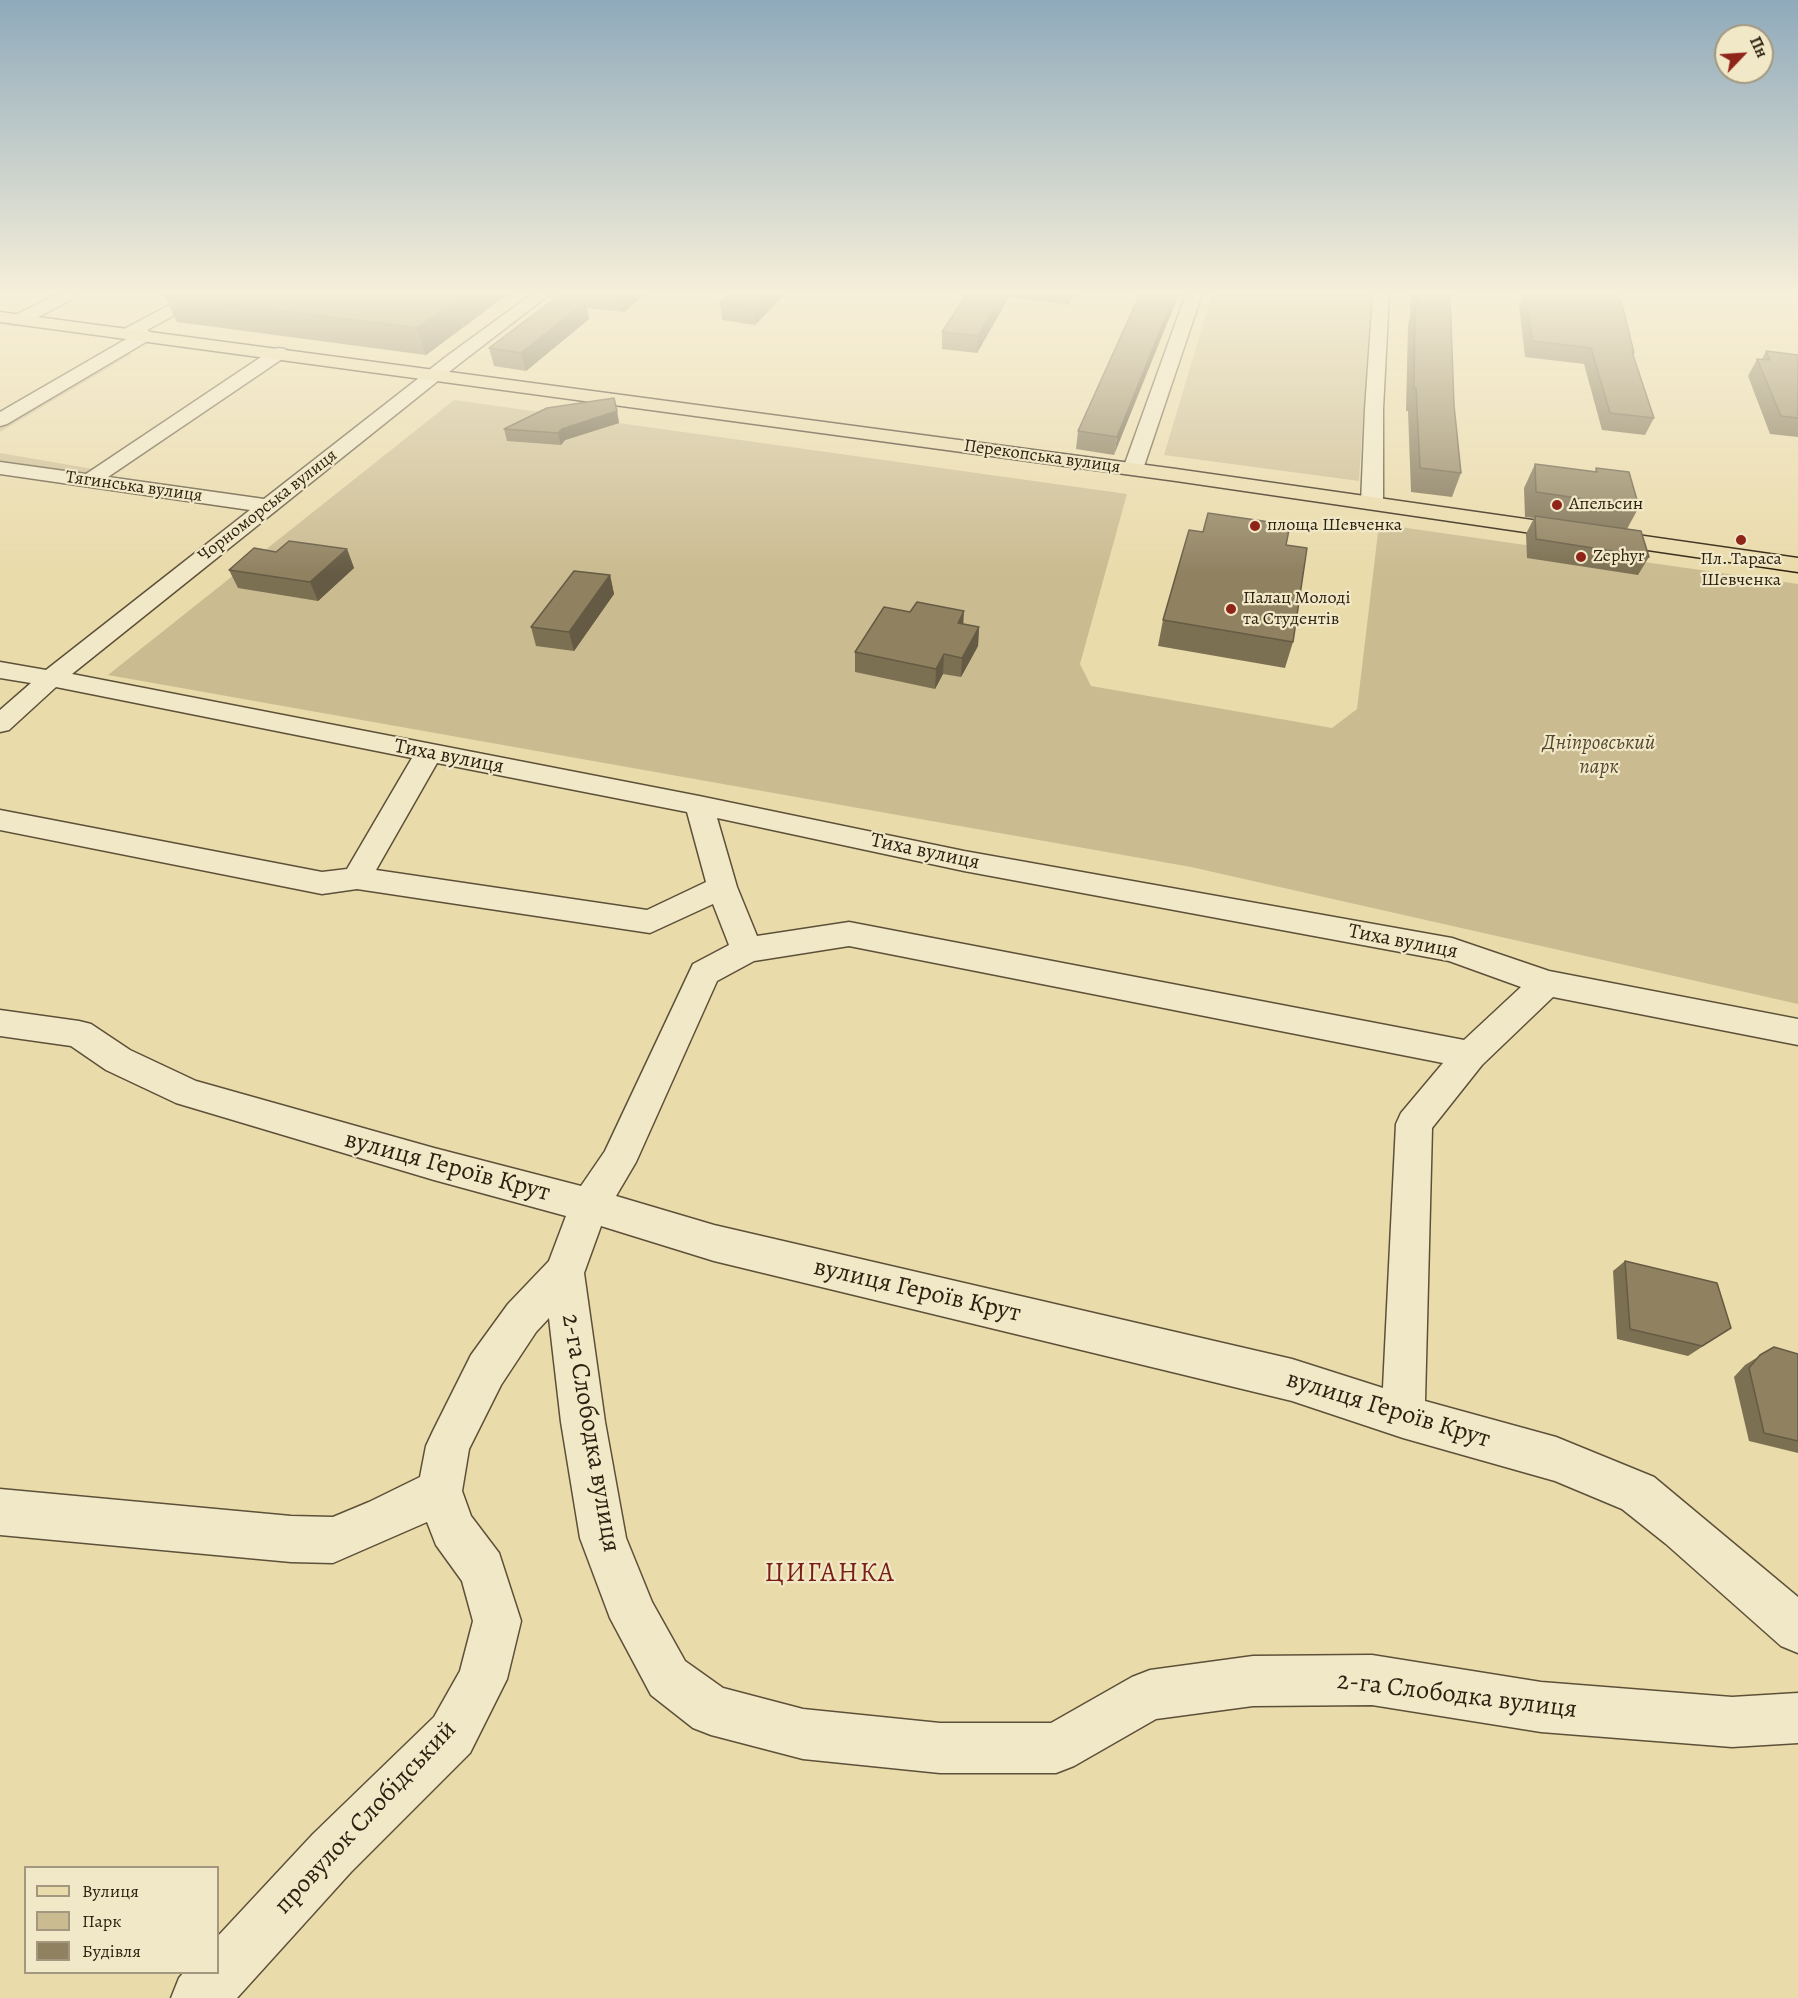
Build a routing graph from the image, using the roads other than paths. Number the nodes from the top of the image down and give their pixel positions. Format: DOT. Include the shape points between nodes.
graph roads {
  1 [pos="52,387"];
  2 [pos="228,387"];
  3 [pos="419,387"];
  4 [pos="517,387"];
  5 [pos="1162,387"];
  6 [pos="1375,387"];
  7 [pos="0,420"];
  8 [pos="0,468"];
  9 [pos="1133,470"];
  10 [pos="89,481"];
  11 [pos="1372,503"];
  12 [pos="268,506"];
  13 [pos="1798,565"];
  14 [pos="0,670"];
  15 [pos="50,679"];
  16 [pos="0,724"];
  17 [pos="429,753"];
  18 [pos="699,805"];
  19 [pos="0,820"];
  20 [pos="357,878"];
  21 [pos="722,887"];
  22 [pos="747,950"];
  23 [pos="1547,983"];
  24 [pos="0,1023"];
  25 [pos="1798,1032"];
  26 [pos="1470,1055"];
  27 [pos="589,1205"];
  28 [pos="564,1273"];
  29 [pos="1403,1416"];
  30 [pos="440,1491"];
  31 [pos="0,1512"];
  32 [pos="1798,1629"];
  33 [pos="1798,1718"];
  34 [pos="199,1998"];
  1 -- 7 [label="street"];
  2 -- 10 [label="street"];
  3 -- 12 [label="street, Чорноморська вулиця"];
  4 -- 9 [label="main road, Перекопська вулиця"];
  5 -- 9 [label="street"];
  6 -- 11 [label="street"];
  8 -- 10 [label="street, Тягинська вулиця"];
  9 -- 11 [label="main road, Перекопська вулиця"];
  10 -- 12 [label="street, Тягинська вулиця"];
  11 -- 13 [label="main road, Перекопська вулиця"];
  12 -- 15 [label="street, Чорноморська вулиця"];
  14 -- 15 [label="street, Тиха вулиця"];
  15 -- 16 [label="street, Чорноморська вулиця"];
  15 -- 17 [label="street, Тиха вулиця"];
  17 -- 18 [label="street, Тиха вулиця"];
  17 -- 20 [label="street"];
  18 -- 21 [label="street"];
  18 -- 23 [label="street, Тиха вулиця" via="964,861 1452,950"];
  19 -- 20 [label="street" via="322,883"];
  20 -- 21 [label="street" via="650,922"];
  21 -- 22 [label="street"];
  22 -- 26 [label="street" via="849,934"];
  22 -- 27 [label="street, 2-га Слободка вулиця" via="704,973 618,1162"];
  23 -- 25 [label="street, Тиха вулиця"];
  23 -- 26 [label="street"];
  24 -- 27 [label="street, вулиця Героїв Крут" via="79,1034 118,1060 188,1092"];
  26 -- 29 [label="street" via="1414,1124"];
  27 -- 28 [label="street, 2-га Слободка вулиця"];
  27 -- 29 [label="street, вулиця Героїв Крут" via="714,1243 1292,1380"];
  28 -- 30 [label="street, провулок Слобідський" via="522,1318 486,1370 448,1446"];
  28 -- 33 [label="street, 2-га Слободка вулиця" via="603,1538 634,1618 668,1678 711,1710 803,1734 940,1749 1056,1748 1150,1695 1253,1681 1372,1680 1541,1707 1732,1722"];
  29 -- 32 [label="street, вулиця Героїв Крут" via="1556,1459 1638,1493"];
  30 -- 31 [label="street" via="333,1540"];
  30 -- 34 [label="street, провулок Слобідський" via="452,1529 482,1570 497,1621 482,1679 452,1735 332,1853"];
}
